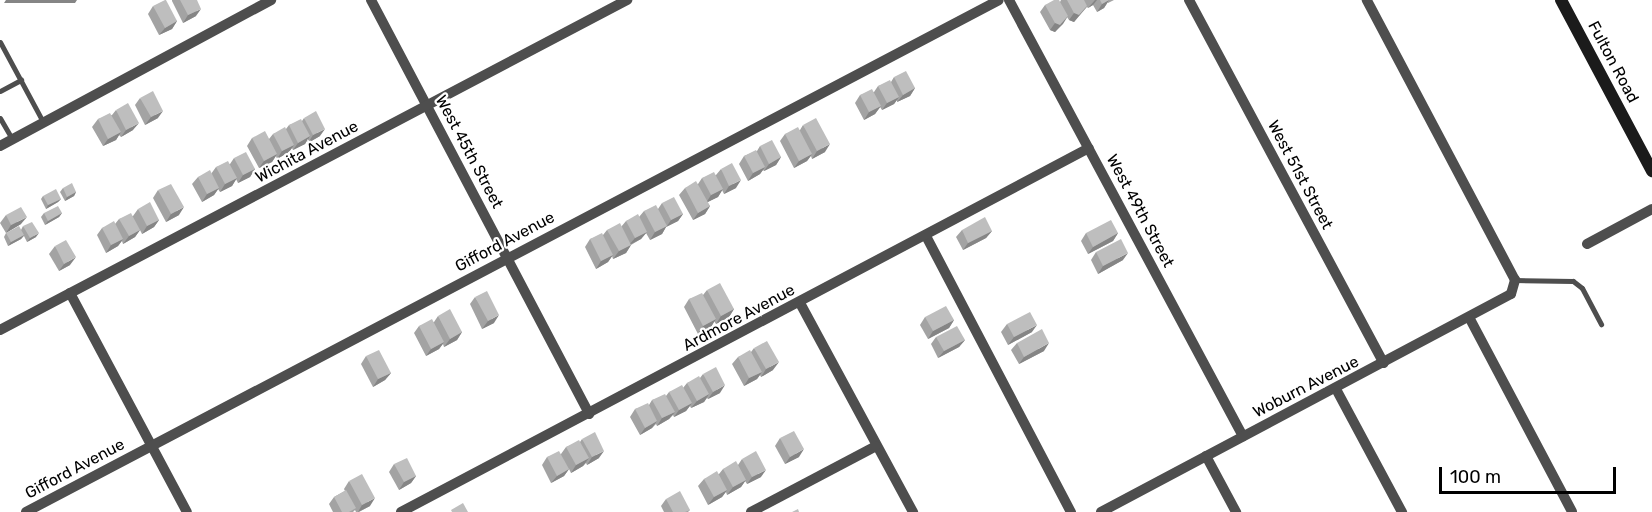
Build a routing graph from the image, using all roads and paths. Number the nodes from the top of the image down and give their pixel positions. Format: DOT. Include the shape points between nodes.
graph roads {
  1 [pos="271,0"];
  2 [pos="371,0"];
  3 [pos="627,0"];
  4 [pos="999,0"];
  5 [pos="1009,0"];
  6 [pos="1190,0"];
  7 [pos="1367,0"];
  8 [pos="1561,0"];
  9 [pos="0,42"];
  10 [pos="21,80"];
  11 [pos="0,91"];
  12 [pos="427,106"];
  13 [pos="0,118"];
  14 [pos="43,123"];
  15 [pos="12,139"];
  16 [pos="0,146"];
  17 [pos="1089,148"];
  18 [pos="1652,171"];
  19 [pos="1652,209"];
  20 [pos="926,236"];
  21 [pos="1587,244"];
  22 [pos="508,258"];
  23 [pos="1515,280"];
  24 [pos="70,293"];
  25 [pos="800,303"];
  26 [pos="1470,320"];
  27 [pos="1601,324"];
  28 [pos="0,330"];
  29 [pos="1384,363"];
  30 [pos="1336,389"];
  31 [pos="589,414"];
  32 [pos="1243,436"];
  33 [pos="151,446"];
  34 [pos="876,446"];
  35 [pos="1206,456"];
  36 [pos="26,512"];
  37 [pos="187,512"];
  38 [pos="401,512"];
  39 [pos="751,512"];
  40 [pos="913,512"];
  41 [pos="1071,512"];
  42 [pos="1101,512"];
  43 [pos="1236,512"];
  44 [pos="1402,512"];
  45 [pos="1572,512"];
  1 -- 14 [label="street"];
  2 -- 12 [label="street, West 45th Street"];
  3 -- 12 [label="street, Wichita Avenue"];
  4 -- 22 [label="street, Gifford Avenue"];
  5 -- 17 [label="street, West 49th Street"];
  6 -- 29 [label="street, West 51st Street"];
  7 -- 23 [label="street"];
  8 -- 18 [label="main road, Fulton Road"];
  9 -- 10 [label="lane"];
  10 -- 11 [label="lane"];
  10 -- 14 [label="lane"];
  12 -- 22 [label="street, West 45th Street"];
  12 -- 24 [label="street, Wichita Avenue"];
  13 -- 15 [label="lane"];
  14 -- 15 [label="street"];
  15 -- 16 [label="street"];
  17 -- 20 [label="street, Ardmore Avenue"];
  17 -- 32 [label="street, West 49th Street"];
  19 -- 21 [label="street"];
  20 -- 25 [label="street, Ardmore Avenue"];
  20 -- 41 [label="street"];
  22 -- 31 [label="street, West 45th Street"];
  22 -- 33 [label="street, Gifford Avenue"];
  23 -- 26 [label="street, Woburn Avenue" via="1510,294"];
  23 -- 27 [label="lane" via="1573,281 1582,288"];
  24 -- 28 [label="street, Wichita Avenue"];
  24 -- 33 [label="street"];
  25 -- 31 [label="street, Ardmore Avenue"];
  25 -- 34 [label="street"];
  26 -- 29 [label="street, Woburn Avenue"];
  26 -- 45 [label="street"];
  29 -- 30 [label="street, Woburn Avenue"];
  30 -- 32 [label="street, Woburn Avenue"];
  30 -- 44 [label="street"];
  31 -- 38 [label="street, Ardmore Avenue"];
  32 -- 35 [label="street, Woburn Avenue"];
  33 -- 36 [label="street, Gifford Avenue"];
  33 -- 37 [label="street"];
  34 -- 39 [label="street"];
  34 -- 40 [label="street"];
  35 -- 42 [label="street, Woburn Avenue"];
  35 -- 43 [label="street"];
}
